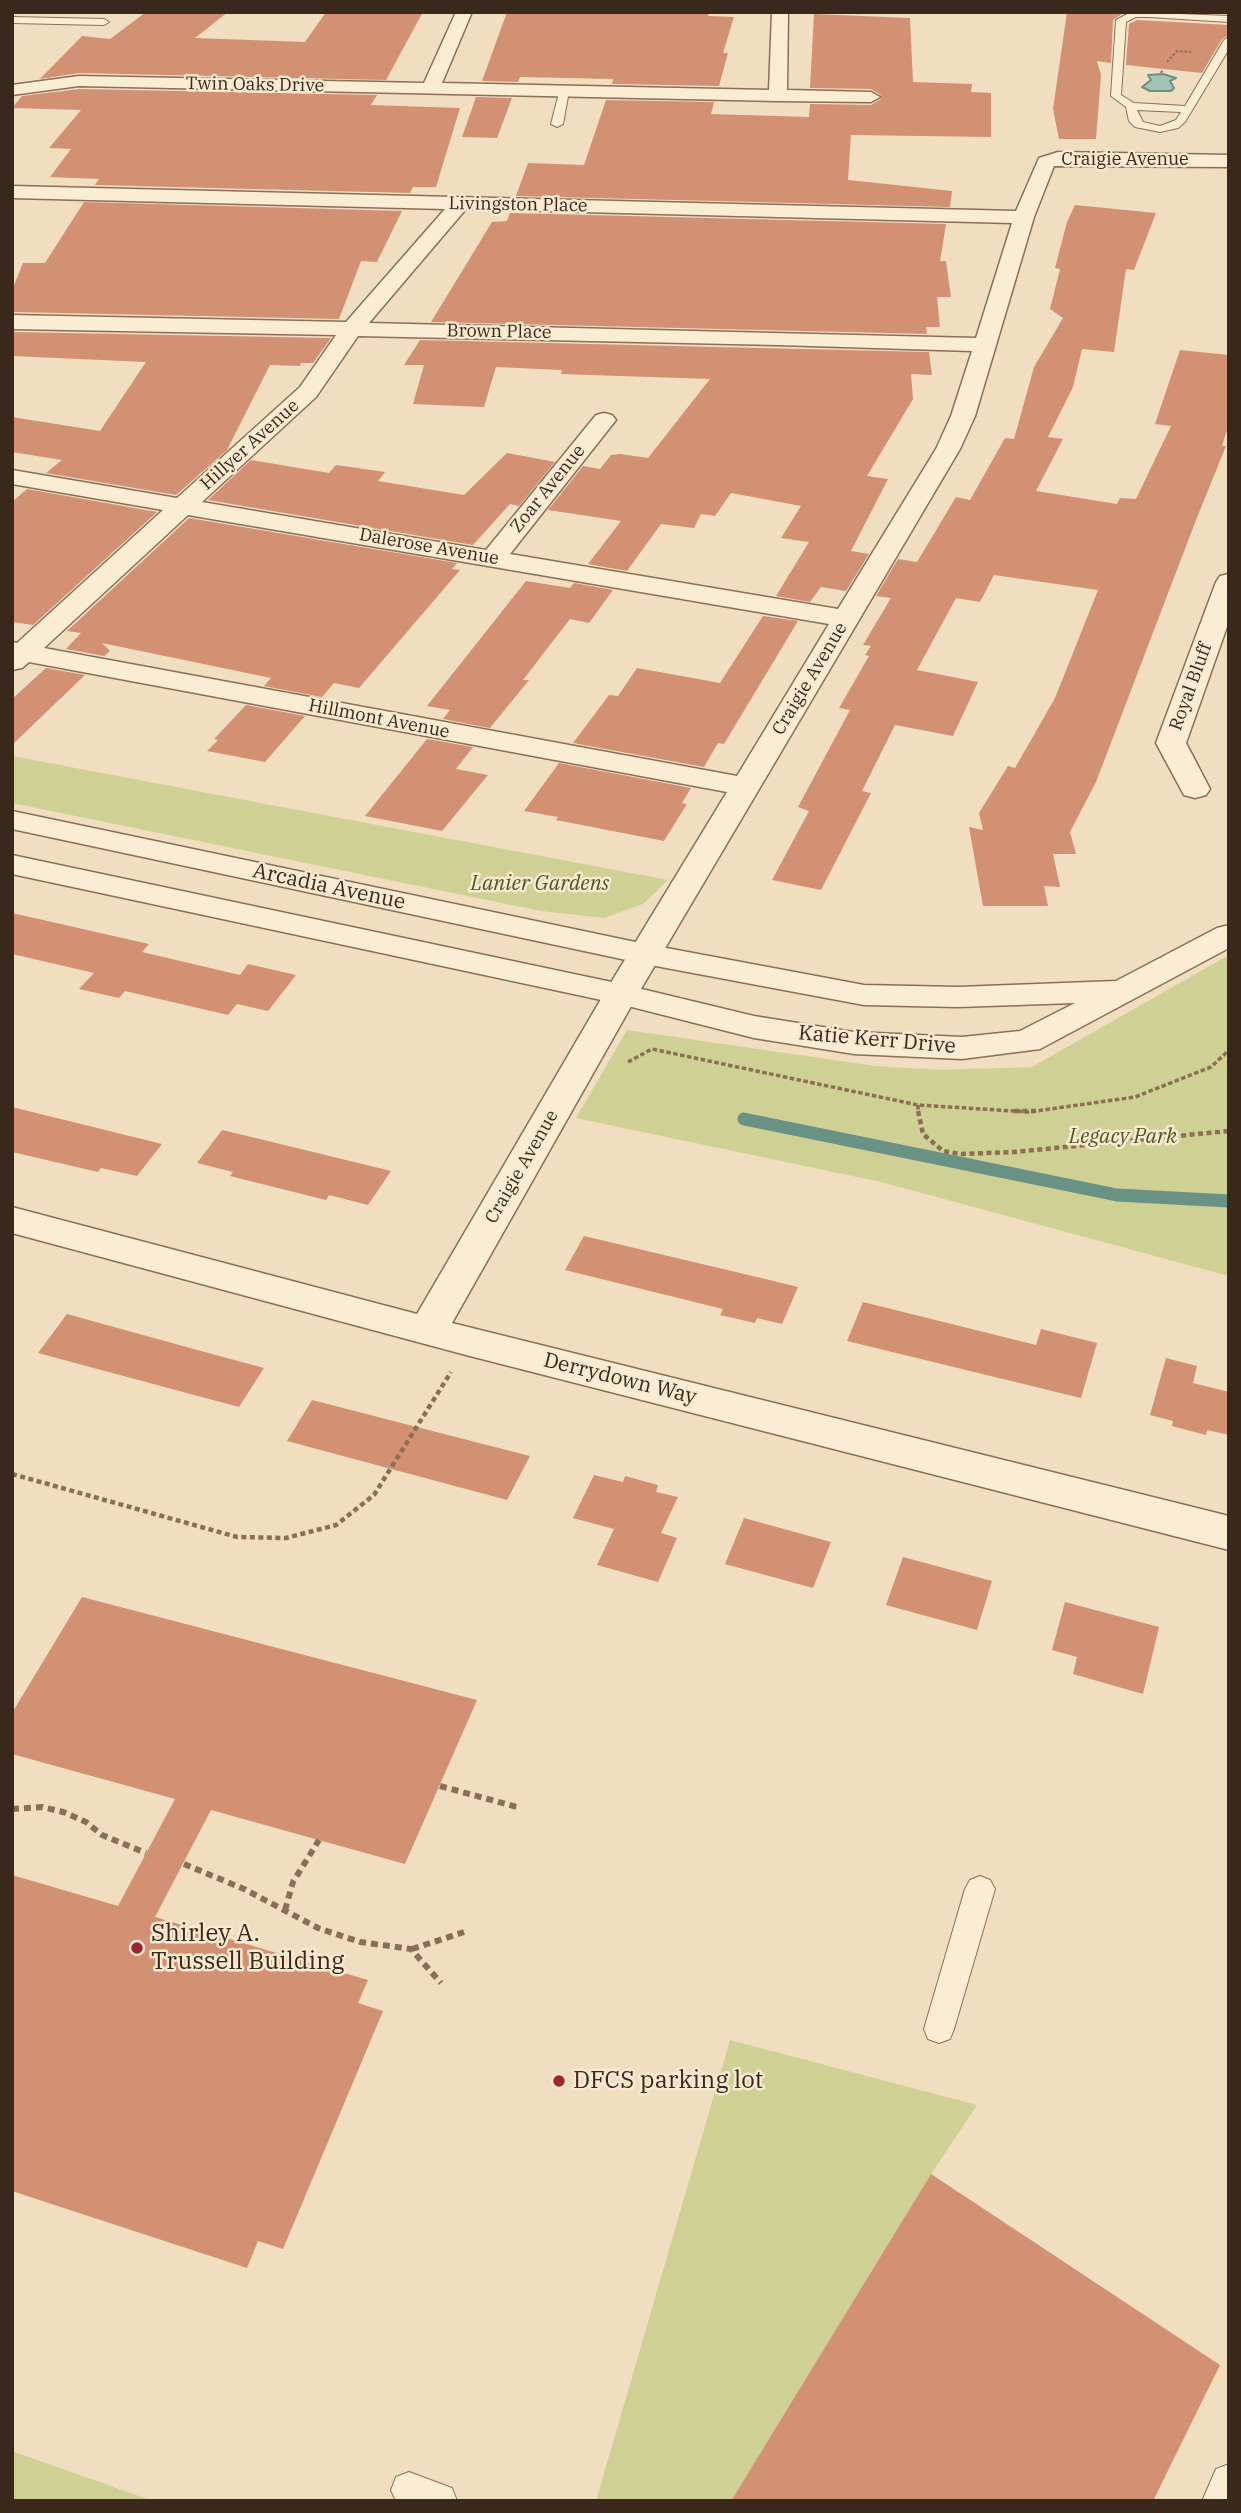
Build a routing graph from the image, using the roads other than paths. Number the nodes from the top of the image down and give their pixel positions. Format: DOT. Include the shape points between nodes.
graph roads {
  1 [pos="464,12"];
  2 [pos="780,12"];
  3 [pos="1229,19"];
  4 [pos="12,20"];
  5 [pos="104,22"];
  6 [pos="1229,40"];
  7 [pos="1224,55"];
  8 [pos="18,80"];
  9 [pos="79,81"];
  10 [pos="431,88"];
  11 [pos="564,92"];
  12 [pos="778,96"];
  13 [pos="871,97"];
  14 [pos="1131,106"];
  15 [pos="1188,109"];
  16 [pos="557,124"];
  17 [pos="1229,161"];
  18 [pos="12,192"];
  19 [pos="460,204"];
  20 [pos="1024,217"];
  21 [pos="12,322"];
  22 [pos="352,329"];
  23 [pos="985,345"];
  24 [pos="604,421"];
  25 [pos="12,477"];
  26 [pos="184,505"];
  27 [pos="493,558"];
  28 [pos="1229,582"];
  29 [pos="846,619"];
  30 [pos="16,655"];
  31 [pos="746,787"];
  32 [pos="1195,789"];
  33 [pos="12,820"];
  34 [pos="12,864"];
  35 [pos="1229,935"];
  36 [pos="645,954"];
  37 [pos="1123,990"];
  38 [pos="621,994"];
  39 [pos="12,1220"];
  40 [pos="428,1330"];
  41 [pos="1229,1533"];
  42 [pos="979,1889"];
  43 [pos="939,2029"];
  44 [pos="1229,2482"];
  45 [pos="1220,2501"];
  1 -- 10 [label="street"];
  2 -- 12 [label="street"];
  3 -- 14 [label="lane" via="1149,14 1121,20 1116,96"];
  4 -- 5 [label="lane"];
  6 -- 7 [label="lane"];
  7 -- 15 [label="lane"];
  8 -- 9 [label="street, Twin Oaks Drive"];
  8 -- 9 [label="street, Twin Oaks Drive" via="50,85"];
  9 -- 10 [label="street, Twin Oaks Drive"];
  10 -- 11 [label="street, Twin Oaks Drive"];
  11 -- 12 [label="street, Twin Oaks Drive"];
  11 -- 16 [label="lane"];
  12 -- 13 [label="street, Twin Oaks Drive"];
  14 -- 15 [label="lane"];
  14 -- 15 [label="lane" via="1134,121 1147,128 1174,126"];
  17 -- 20 [label="street, Craigie Avenue" via="1058,158 1046,162"];
  18 -- 19 [label="street, Livingston Place"];
  19 -- 20 [label="street, Livingston Place"];
  19 -- 22 [label="street, Hillyer Avenue"];
  20 -- 23 [label="street, Craigie Avenue"];
  21 -- 22 [label="street, Brown Place"];
  22 -- 23 [label="street, Brown Place"];
  22 -- 26 [label="street, Hillyer Avenue" via="308,392"];
  23 -- 29 [label="street, Craigie Avenue" via="948,449"];
  24 -- 27 [label="street, Zoar Avenue"];
  25 -- 26 [label="street, Dalerose Avenue"];
  26 -- 27 [label="street, Dalerose Avenue"];
  26 -- 30 [label="street, Hillyer Avenue"];
  27 -- 29 [label="street, Dalerose Avenue"];
  28 -- 32 [label="street, Royal Bluff" via="1171,743"];
  29 -- 31 [label="street, Craigie Avenue"];
  30 -- 31 [label="street, Hillmont Avenue"];
  31 -- 36 [label="street, Craigie Avenue"];
  33 -- 36 [label="street, Arcadia Avenue"];
  34 -- 38 [label="street, Arcadia Avenue"];
  35 -- 37 [label="street, Katie Kerr Drive"];
  36 -- 37 [label="street, Katie Kerr Drive" via="864,995 958,997"];
  36 -- 38 [label="street, Craigie Avenue"];
  37 -- 38 [label="street, Katie Kerr Drive" via="1028,1041 962,1048 817,1037 754,1027"];
  38 -- 40 [label="street, Craigie Avenue"];
  39 -- 40 [label="street, Derrydown Way"];
  40 -- 41 [label="street, Derrydown Way"];
  42 -- 43 [label="lane"];
  44 -- 45 [label="lane"];
}
